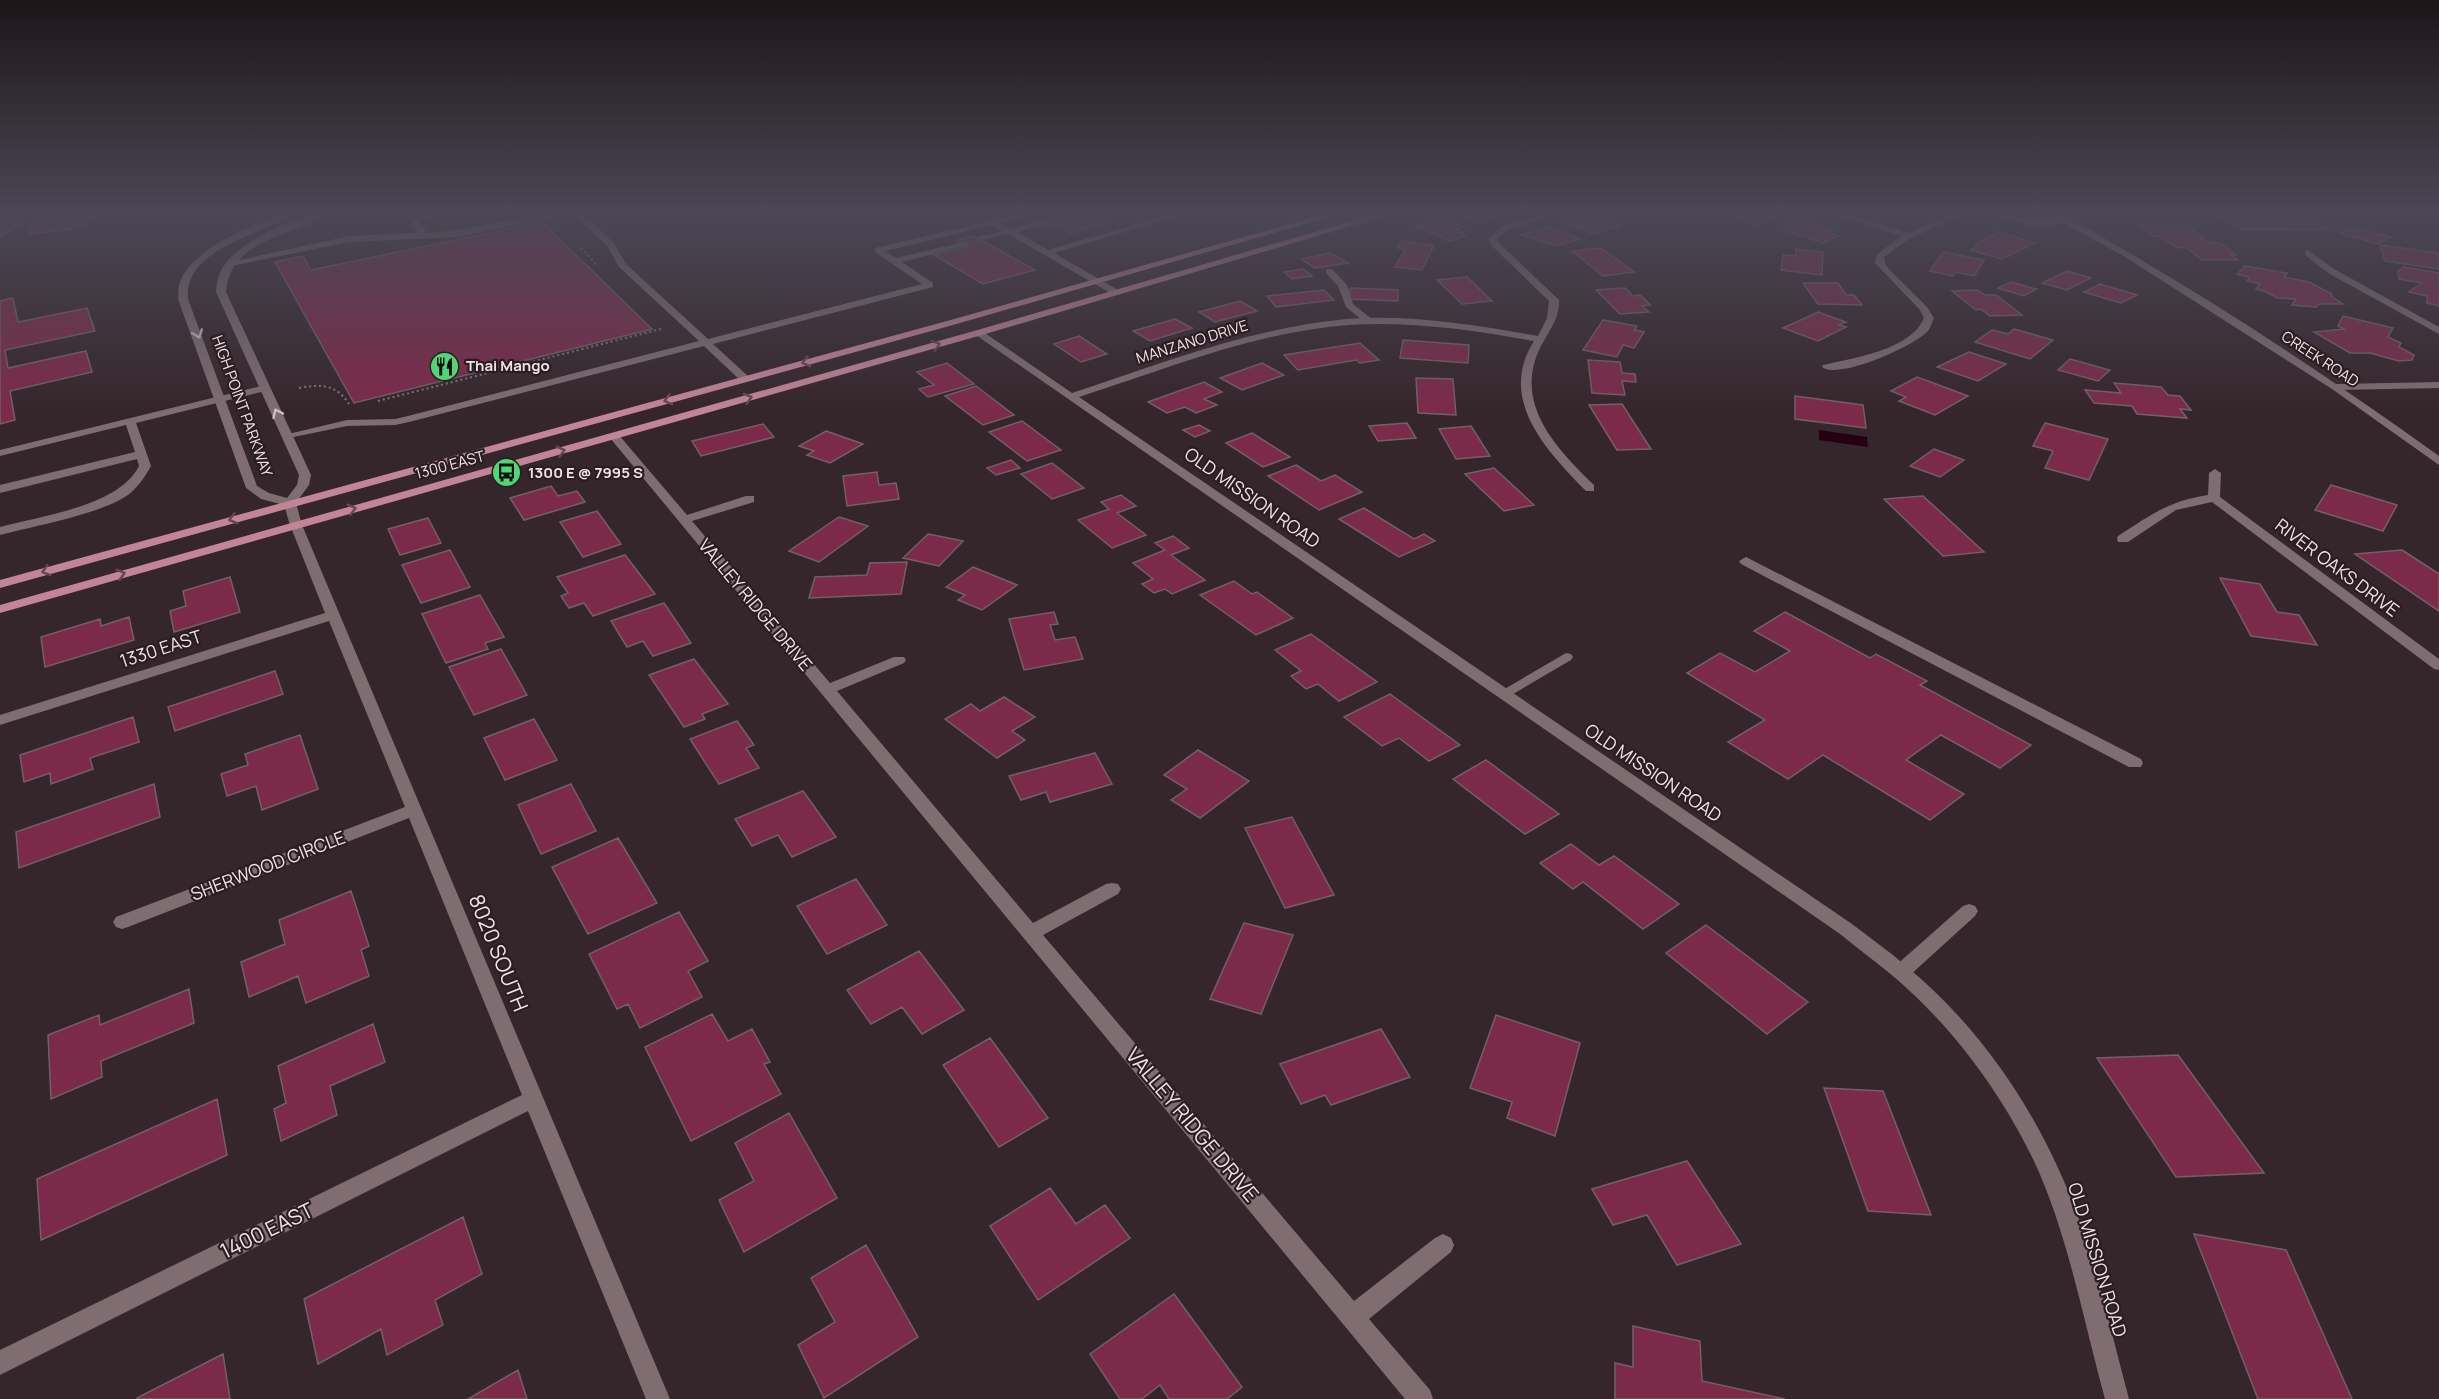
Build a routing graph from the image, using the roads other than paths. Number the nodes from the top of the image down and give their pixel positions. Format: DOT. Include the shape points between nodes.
graph roads {
  1 [pos="186,280"];
  2 [pos="221,280"];
  3 [pos="638,280"];
  4 [pos="923,280"];
  5 [pos="1161,280"];
  6 [pos="1338,280"];
  7 [pos="1533,280"];
  8 [pos="1897,280"];
  9 [pos="2168,280"];
  10 [pos="2348,280"];
  11 [pos="1095,281"];
  12 [pos="1117,293"];
  13 [pos="1370,322"];
  14 [pos="2439,331"];
  15 [pos="978,333"];
  16 [pos="1540,339"];
  17 [pos="705,343"];
  18 [pos="1827,367"];
  19 [pos="745,379"];
  20 [pos="2439,385"];
  21 [pos="2336,387"];
  22 [pos="265,388"];
  23 [pos="1070,397"];
  24 [pos="221,398"];
  25 [pos="130,421"];
  26 [pos="614,436"];
  27 [pos="288,437"];
  28 [pos="0,453"];
  29 [pos="141,454"];
  30 [pos="2439,461"];
  31 [pos="2215,473"];
  32 [pos="1590,488"];
  33 [pos="0,489"];
  34 [pos="2214,498"];
  35 [pos="750,499"];
  36 [pos="290,503"];
  37 [pos="684,520"];
  38 [pos="296,525"];
  39 [pos="0,531"];
  40 [pos="2123,539"];
  41 [pos="1746,561"];
  42 [pos="0,584"];
  43 [pos="0,609"];
  44 [pos="333,615"];
  45 [pos="1566,657"];
  46 [pos="899,660"];
  47 [pos="2439,666"];
  48 [pos="826,690"];
  49 [pos="1503,694"];
  50 [pos="0,720"];
  51 [pos="2135,763"];
  52 [pos="414,810"];
  53 [pos="1112,889"];
  54 [pos="1969,911"];
  55 [pos="122,922"];
  56 [pos="1031,933"];
  57 [pos="1900,972"];
  58 [pos="533,1099"];
  59 [pos="1443,1245"];
  60 [pos="1353,1317"];
  61 [pos="0,1363"];
  62 [pos="658,1399"];
  63 [pos="1421,1399"];
  64 [pos="2117,1399"];
  1 -- 24 [label="street, HIGH POINT PARKWAY, one-way" via="183,298"];
  2 -- 22 [label="street, HIGH POINT PARKWAY" via="221,292"];
  3 -- 17 [label="street"];
  4 -- 17 [label="street" via="930,285"];
  5 -- 12 [label="main road, 1300 EAST"];
  6 -- 13 [label="street" via="1349,304"];
  7 -- 16 [label="street" via="1554,300 1556,307"];
  8 -- 18 [label="street" via="1924,309 1929,318 1925,328 1867,360"];
  9 -- 21 [label="street, CREEK ROAD"];
  10 -- 14 [label="street"];
  11 -- 12 [label="street"];
  11 -- 19 [label="main road, 1300 EAST, one-way"];
  12 -- 15 [label="main road, 1300 EAST"];
  13 -- 16 [label="street, MANZANO DRIVE" via="1426,322"];
  13 -- 23 [label="street, MANZANO DRIVE" via="1279,332"];
  15 -- 23 [label="street, OLD MISSION ROAD"];
  26 -- 15 [label="main road, 1300 EAST, one-way"];
  16 -- 32 [label="street" via="1526,371 1525,392 1545,440"];
  17 -- 19 [label="street"];
  17 -- 27 [label="street" via="409,419 347,423"];
  19 -- 36 [label="main road, 1300 EAST, one-way"];
  20 -- 21 [label="street"];
  21 -- 30 [label="street, CREEK ROAD"];
  22 -- 24 [label="street"];
  27 -- 22 [label="street, HIGH POINT PARKWAY, one-way"];
  23 -- 49 [label="street, OLD MISSION ROAD"];
  24 -- 25 [label="street"];
  24 -- 36 [label="street, HIGH POINT PARKWAY" via="252,488"];
  25 -- 28 [label="street"];
  25 -- 29 [label="street"];
  26 -- 37 [label="street, VALLEY RIDGE DRIVE"];
  38 -- 26 [label="main road, 1300 EAST, one-way"];
  27 -- 36 [label="street, HIGH POINT PARKWAY" via="305,475"];
  29 -- 33 [label="street"];
  29 -- 39 [label="street" via="145,466 140,479 112,500"];
  31 -- 34 [label="street"];
  34 -- 40 [label="street" via="2172,507"];
  34 -- 47 [label="street, RIVER OAKS DRIVE"];
  35 -- 37 [label="street, VALLEY RIDGE DRIVE"];
  36 -- 38 [label="street"];
  36 -- 42 [label="main road, 1300 EAST, one-way"];
  37 -- 48 [label="street, VALLEY RIDGE DRIVE"];
  43 -- 38 [label="main road, 1300 EAST, one-way"];
  38 -- 44 [label="street, 8020 SOUTH"];
  41 -- 51 [label="street"];
  44 -- 50 [label="street, 1330 EAST"];
  44 -- 52 [label="street, 8020 SOUTH"];
  45 -- 49 [label="street"];
  46 -- 48 [label="street"];
  48 -- 56 [label="street, VALLEY RIDGE DRIVE"];
  49 -- 57 [label="street, OLD MISSION ROAD" via="1846,929"];
  52 -- 55 [label="street, SHERWOOD CIRCLE"];
  52 -- 58 [label="street, 8020 SOUTH"];
  53 -- 56 [label="street"];
  54 -- 57 [label="street"];
  56 -- 60 [label="street, VALLEY RIDGE DRIVE"];
  57 -- 64 [label="street, OLD MISSION ROAD" via="1951,1021 2009,1095 2043,1157 2068,1220"];
  58 -- 61 [label="street, 1400 EAST"];
  58 -- 62 [label="street, 8020 SOUTH"];
  59 -- 60 [label="street"];
  60 -- 63 [label="street, VALLEY RIDGE DRIVE"];
}
